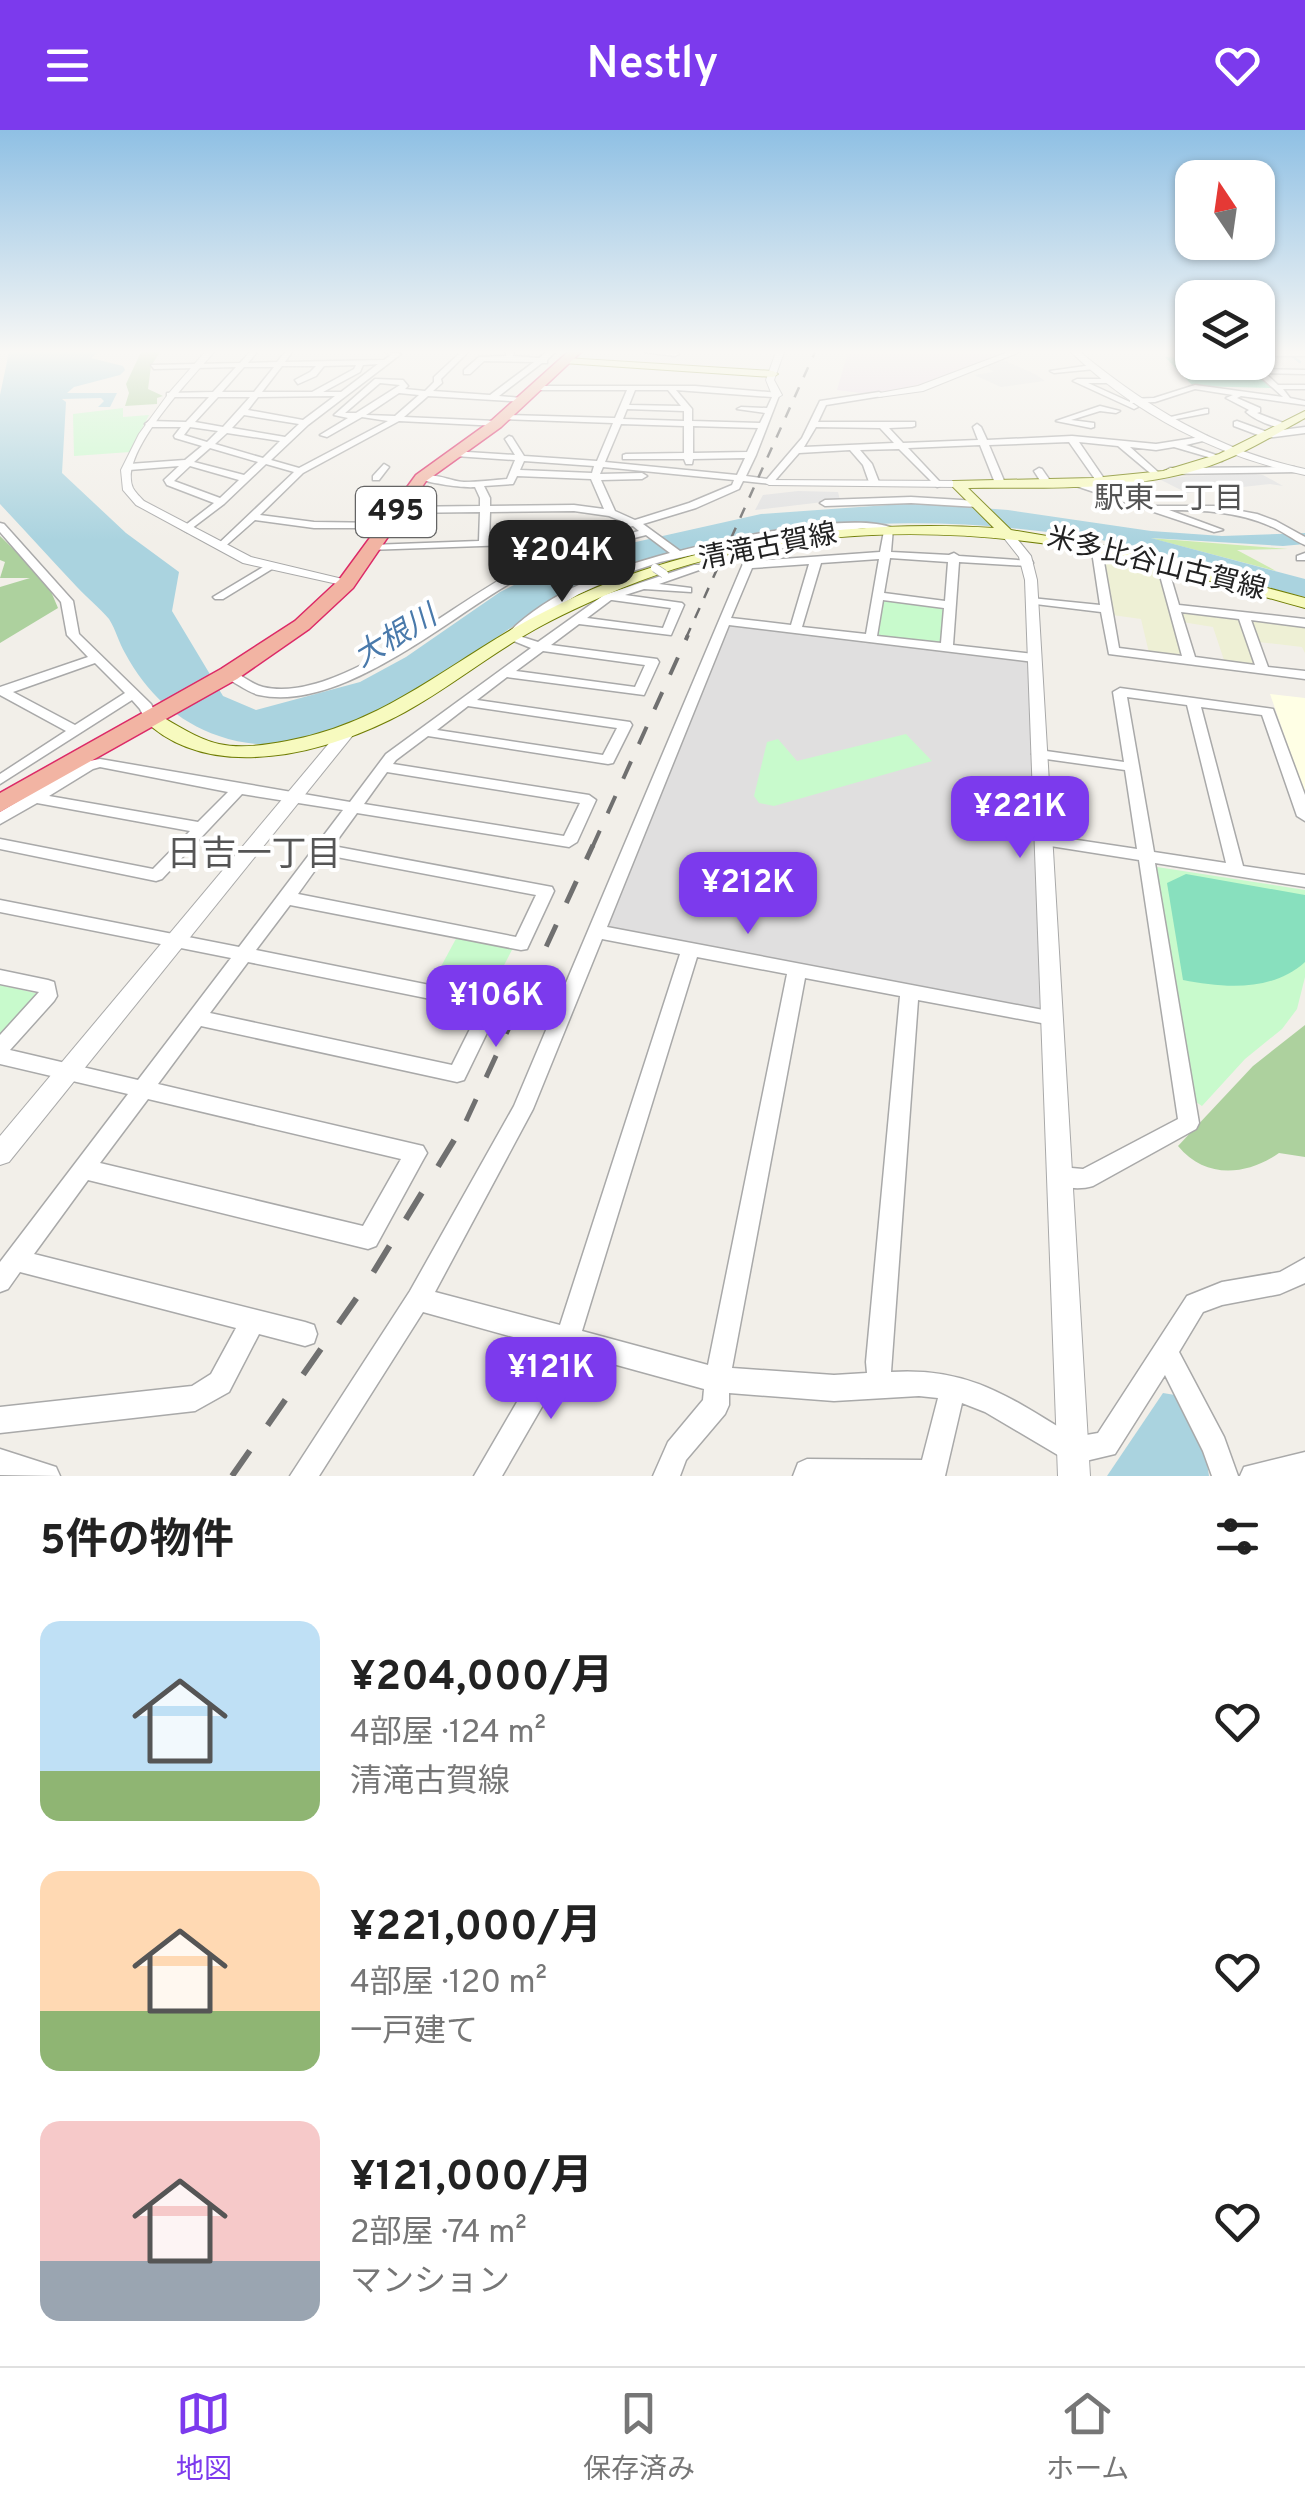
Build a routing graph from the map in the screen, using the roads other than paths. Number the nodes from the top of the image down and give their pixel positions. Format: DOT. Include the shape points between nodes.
graph roads {
  1 [pos="156,415"];
  2 [pos="198,415"];
  3 [pos="240,415"];
  4 [pos="258,415"];
  5 [pos="273,415"];
  6 [pos="317,415"];
  7 [pos="338,415"];
  8 [pos="401,415"];
  9 [pos="432,415"];
  10 [pos="446,415"];
  11 [pos="508,415"];
  12 [pos="521,415"];
  13 [pos="589,415"];
  14 [pos="622,415"];
  15 [pos="688,415"];
  16 [pos="710,415"];
  17 [pos="768,415"];
  18 [pos="819,415"];
  19 [pos="880,415"];
  20 [pos="1083,415"];
  21 [pos="1109,415"];
  22 [pos="1158,415"];
  23 [pos="1186,415"];
  24 [pos="1255,415"];
  25 [pos="1304,415"];
  26 [pos="362,416"];
  27 [pos="270,417"];
  28 [pos="1166,419"];
  29 [pos="395,420"];
  30 [pos="500,420"];
  31 [pos="1047,420"];
  32 [pos="1068,420"];
  33 [pos="619,421"];
  34 [pos="688,423"];
  35 [pos="149,424"];
  36 [pos="190,424"];
  37 [pos="306,424"];
  38 [pos="712,424"];
  39 [pos="814,424"];
  40 [pos="912,424"];
  41 [pos="1237,424"];
  42 [pos="894,425"];
  43 [pos="1091,425"];
  44 [pos="763,426"];
  45 [pos="882,426"];
  46 [pos="1283,426"];
  47 [pos="976,427"];
  48 [pos="224,430"];
  49 [pos="1136,430"];
  50 [pos="1305,430"];
  51 [pos="324,435"];
  52 [pos="1266,435"];
  53 [pos="479,437"];
  54 [pos="509,439"];
  55 [pos="287,440"];
  56 [pos="1076,440"];
  57 [pos="1207,440"];
  58 [pos="982,441"];
  59 [pos="1122,444"];
  60 [pos="1173,444"];
  61 [pos="208,445"];
  62 [pos="903,446"];
  63 [pos="1144,446"];
  64 [pos="853,448"];
  65 [pos="796,450"];
  66 [pos="1234,452"];
  67 [pos="752,455"];
  68 [pos="690,456"];
  69 [pos="450,457"];
  70 [pos="522,458"];
  71 [pos="1219,459"];
  72 [pos="266,461"];
  73 [pos="601,461"];
  74 [pos="188,464"];
  75 [pos="384,466"];
  76 [pos="129,468"];
  77 [pos="648,468"];
  78 [pos="300,471"];
  79 [pos="688,471"];
  80 [pos="1299,471"];
  81 [pos="517,472"];
  82 [pos="1170,472"];
  83 [pos="1155,474"];
  84 [pos="596,477"];
  85 [pos="376,478"];
  86 [pos="421,478"];
  87 [pos="247,479"];
  88 [pos="742,479"];
  89 [pos="1100,480"];
  90 [pos="769,482"];
  91 [pos="844,482"];
  92 [pos="874,482"];
  93 [pos="1073,482"];
  94 [pos="900,483"];
  95 [pos="1000,483"];
  96 [pos="936,484"];
  97 [pos="957,484"];
  98 [pos="479,485"];
  99 [pos="916,500"];
  100 [pos="221,502"];
  101 [pos="844,502"];
  102 [pos="825,503"];
  103 [pos="978,504"];
  104 [pos="1156,508"];
  105 [pos="398,510"];
  106 [pos="485,511"];
  107 [pos="611,513"];
  108 [pos="255,517"];
  109 [pos="0,526"];
  110 [pos="386,526"];
  111 [pos="642,528"];
  112 [pos="187,529"];
  113 [pos="1218,530"];
  114 [pos="1003,531"];
  115 [pos="890,532"];
  116 [pos="1305,542"];
  117 [pos="484,544"];
  118 [pos="1096,545"];
  119 [pos="221,547"];
  120 [pos="371,548"];
  121 [pos="678,555"];
  122 [pos="886,555"];
  123 [pos="954,556"];
  124 [pos="816,560"];
  125 [pos="1161,561"];
  126 [pos="1028,563"];
  127 [pos="747,564"];
  128 [pos="698,566"];
  129 [pos="268,567"];
  130 [pos="346,584"];
  131 [pos="638,584"];
  132 [pos="687,590"];
  133 [pos="608,596"];
  134 [pos="879,596"];
  135 [pos="218,597"];
  136 [pos="1031,600"];
  137 [pos="1305,603"];
  138 [pos="951,605"];
  139 [pos="1174,608"];
  140 [pos="1107,609"];
  141 [pos="1244,616"];
  142 [pos="576,620"];
  143 [pos="724,621"];
  144 [pos="1305,623"];
  145 [pos="796,628"];
  146 [pos="510,637"];
  147 [pos="871,638"];
  148 [pos="540,646"];
  149 [pos="947,647"];
  150 [pos="1034,658"];
  151 [pos="96,659"];
  152 [pos="1189,660"];
  153 [pos="1264,670"];
  154 [pos="504,673"];
  155 [pos="1305,674"];
  156 [pos="226,675"];
  157 [pos="133,694"];
  158 [pos="17,702"];
  159 [pos="466,702"];
  160 [pos="1193,702"];
  161 [pos="0,710"];
  162 [pos="156,715"];
  163 [pos="74,731"];
  164 [pos="347,732"];
  165 [pos="426,732"];
  166 [pos="1038,754"];
  167 [pos="384,767"];
  168 [pos="1132,768"];
  169 [pos="0,780"];
  170 [pos="240,789"];
  171 [pos="294,797"];
  172 [pos="34,798"];
  173 [pos="0,804"];
  174 [pos="355,806"];
  175 [pos="1305,816"];
  176 [pos="0,819"];
  177 [pos="201,828"];
  178 [pos="1044,840"];
  179 [pos="0,844"];
  180 [pos="323,850"];
  181 [pos="1146,856"];
  182 [pos="1236,871"];
  183 [pos="1305,881"];
  184 [pos="286,898"];
  185 [pos="0,906"];
  186 [pos="599,932"];
  187 [pos="176,942"];
  188 [pos="690,950"];
  189 [pos="244,955"];
  190 [pos="797,970"];
  191 [pos="0,977"];
  192 [pos="910,992"];
  193 [pos="197,1018"];
  194 [pos="1052,1018"];
  195 [pos="0,1048"];
  196 [pos="0,1056"];
  197 [pos="67,1074"];
  198 [pos="142,1090"];
  199 [pos="0,1154"];
  200 [pos="84,1168"];
  201 [pos="1060,1177"];
  202 [pos="15,1260"];
  203 [pos="1305,1269"];
  204 [pos="0,1281"];
  205 [pos="418,1299"];
  206 [pos="253,1321"];
  207 [pos="305,1334"];
  208 [pos="567,1340"];
  209 [pos="1166,1352"];
  210 [pos="717,1380"];
  211 [pos="880,1385"];
  212 [pos="953,1387"];
  213 [pos="0,1420"];
  214 [pos="0,1462"];
  215 [pos="1074,1463"];
  216 [pos="1305,1465"];
  217 [pos="932,1475"];
  218 [pos="46,1476"];
  219 [pos="303,1476"];
  220 [pos="487,1476"];
  221 [pos="666,1476"];
  222 [pos="806,1476"];
  223 [pos="1224,1476"];
  224 [pos="1253,1476"];
  1 -- 35 [label="street"];
  2 -- 36 [label="street"];
  3 -- 48 [label="street"];
  4 -- 27 [label="street"];
  5 -- 27 [label="street"];
  6 -- 37 [label="street"];
  7 -- 26 [label="street"];
  8 -- 29 [label="street"];
  9 -- 29 [label="street"];
  10 -- 30 [label="street"];
  11 -- 30 [label="highway, 495"];
  12 -- 54 [label="street"];
  13 -- 33 [label="street"];
  14 -- 33 [label="street"];
  15 -- 34 [label="street"];
  16 -- 38 [label="street"];
  17 -- 44 [label="street"];
  18 -- 39 [label="street"];
  19 -- 42 [label="street"];
  20 -- 32 [label="street"];
  21 -- 43 [label="street"];
  22 -- 28 [label="street"];
  23 -- 28 [label="street"];
  24 -- 46 [label="street"];
  25 -- 46 [label="main road"];
  26 -- 29 [label="street"];
  26 -- 51 [label="street"];
  27 -- 37 [label="street"];
  28 -- 57 [label="street"];
  29 -- 78 [label="street"];
  30 -- 53 [label="highway, 495"];
  31 -- 32 [label="street"];
  32 -- 43 [label="street"];
  33 -- 34 [label="street"];
  33 -- 73 [label="street"];
  34 -- 38 [label="street"];
  34 -- 68 [label="street"];
  35 -- 36 [label="street"];
  35 -- 76 [label="street"];
  36 -- 48 [label="street"];
  36 -- 61 [label="street" via="178,436"];
  37 -- 55 [label="street"];
  38 -- 44 [label="street"];
  39 -- 45 [label="street"];
  39 -- 65 [label="street"];
  40 -- 42 [label="street"];
  41 -- 52 [label="street"];
  42 -- 45 [label="street"];
  43 -- 56 [label="street"];
  44 -- 67 [label="street"];
  45 -- 62 [label="street"];
  46 -- 52 [label="main road"];
  47 -- 58 [label="street"];
  48 -- 55 [label="street"];
  48 -- 61 [label="street"];
  49 -- 63 [label="street"];
  50 -- 52 [label="street"];
  52 -- 66 [label="main road"];
  53 -- 54 [label="street"];
  53 -- 69 [label="highway, 495"];
  54 -- 70 [label="street"];
  55 -- 72 [label="street"];
  56 -- 58 [label="street"];
  56 -- 59 [label="street"];
  56 -- 89 [label="street"];
  57 -- 60 [label="street"];
  57 -- 66 [label="street"];
  58 -- 62 [label="street"];
  58 -- 95 [label="street"];
  59 -- 63 [label="street"];
  59 -- 83 [label="street"];
  60 -- 63 [label="street"];
  60 -- 71 [label="street"];
  61 -- 72 [label="street"];
  61 -- 74 [label="street"];
  62 -- 64 [label="street"];
  62 -- 96 [label="street"];
  64 -- 65 [label="street"];
  64 -- 92 [label="street"];
  65 -- 90 [label="street"];
  66 -- 71 [label="main road"];
  66 -- 80 [label="street"];
  67 -- 68 [label="street"];
  67 -- 88 [label="street"];
  68 -- 73 [label="street"];
  68 -- 79 [label="street"];
  69 -- 70 [label="street"];
  69 -- 86 [label="highway, 495"];
  70 -- 73 [label="street"];
  70 -- 81 [label="street"];
  71 -- 82 [label="main road"];
  72 -- 78 [label="street"];
  72 -- 87 [label="street"];
  73 -- 77 [label="street"];
  73 -- 84 [label="street"];
  74 -- 76 [label="street"];
  74 -- 87 [label="street"];
  74 -- 100 [label="street" via="170,483"];
  75 -- 85 [label="street"];
  76 -- 112 [label="street" via="133,497"];
  77 -- 79 [label="street"];
  77 -- 84 [label="street" via="647,475"];
  78 -- 108 [label="street"];
  79 -- 88 [label="street"];
  80 -- 82 [label="street"];
  81 -- 84 [label="street"];
  81 -- 98 [label="street" via="510,482"];
  82 -- 83 [label="main road"];
  83 -- 89 [label="main road"];
  84 -- 107 [label="street"];
  86 -- 98 [label="street"];
  86 -- 105 [label="highway, 495"];
  87 -- 100 [label="street"];
  88 -- 90 [label="street"];
  88 -- 111 [label="street"];
  89 -- 93 [label="main road"];
  90 -- 91 [label="street"];
  91 -- 92 [label="street"];
  91 -- 101 [label="street"];
  92 -- 94 [label="street"];
  93 -- 95 [label="main road" via="1043,477"];
  93 -- 104 [label="street"];
  94 -- 96 [label="street"];
  94 -- 99 [label="street"];
  95 -- 97 [label="main road"];
  96 -- 97 [label="street"];
  97 -- 103 [label="main road"];
  98 -- 106 [label="street"];
  99 -- 101 [label="street"];
  99 -- 103 [label="street"];
  100 -- 112 [label="street"];
  101 -- 102 [label="street"];
  103 -- 114 [label="main road"];
  104 -- 113 [label="street"];
  104 -- 116 [label="street" via="1199,507 1292,531"];
  105 -- 106 [label="street"];
  105 -- 110 [label="highway, 495"];
  106 -- 107 [label="street"];
  106 -- 117 [label="street"];
  107 -- 111 [label="street"];
  108 -- 110 [label="street"];
  108 -- 119 [label="street"];
  109 -- 151 [label="street" via="67,600 73,635"];
  110 -- 120 [label="highway, 495"];
  111 -- 117 [label="street"];
  111 -- 121 [label="street"];
  111 -- 156 [label="street" via="519,573 406,646 326,684 268,691"];
  112 -- 119 [label="street"];
  114 -- 115 [label="main road, 清滝古賀線"];
  114 -- 118 [label="main road, 米多比谷山古賀線"];
  114 -- 126 [label="street"];
  115 -- 121 [label="street" via="873,525 792,532"];
  115 -- 122 [label="street"];
  115 -- 127 [label="street" via="771,546"];
  115 -- 146 [label="main road, 清滝古賀線" via="801,538 660,571 599,592"];
  117 -- 120 [label="street"];
  118 -- 125 [label="main road, 米多比谷山古賀線"];
  118 -- 140 [label="street"];
  119 -- 129 [label="street"];
  120 -- 130 [label="highway, 495"];
  121 -- 146 [label="street" via="587,587"];
  122 -- 123 [label="street"];
  122 -- 124 [label="street"];
  122 -- 134 [label="street"];
  123 -- 126 [label="street"];
  123 -- 138 [label="street"];
  124 -- 127 [label="street"];
  124 -- 145 [label="street"];
  125 -- 137 [label="main road, 米多比谷山古賀線"];
  125 -- 139 [label="street"];
  126 -- 136 [label="street"];
  127 -- 143 [label="street"];
  128 -- 131 [label="street"];
  129 -- 130 [label="street"];
  129 -- 135 [label="street"];
  130 -- 156 [label="highway, 495" via="302,625"];
  131 -- 132 [label="street"];
  131 -- 133 [label="street"];
  133 -- 142 [label="street"];
  133 -- 142 [label="street" via="678,605 667,632"];
  134 -- 138 [label="street"];
  134 -- 147 [label="street"];
  136 -- 140 [label="street"];
  136 -- 150 [label="street"];
  138 -- 149 [label="street"];
  139 -- 141 [label="street"];
  139 -- 152 [label="street"];
  140 -- 152 [label="street" via="1114,651"];
  141 -- 144 [label="street"];
  141 -- 153 [label="street"];
  142 -- 148 [label="street"];
  143 -- 145 [label="street"];
  143 -- 186 [label="street"];
  145 -- 147 [label="street"];
  146 -- 148 [label="street"];
  146 -- 164 [label="main road, 清滝古賀線" via="417,701"];
  147 -- 149 [label="street"];
  148 -- 154 [label="street"];
  148 -- 154 [label="street" via="653,662 639,692"];
  149 -- 150 [label="street"];
  150 -- 166 [label="street"];
  151 -- 157 [label="street"];
  151 -- 158 [label="street" via="2,691"];
  152 -- 153 [label="street"];
  153 -- 155 [label="street"];
  154 -- 159 [label="street"];
  156 -- 162 [label="highway, 495"];
  157 -- 162 [label="street"];
  157 -- 163 [label="street"];
  158 -- 161 [label="street"];
  158 -- 163 [label="street"];
  159 -- 165 [label="street"];
  159 -- 165 [label="street" via="625,725 608,760"];
  160 -- 168 [label="street" via="1120,692"];
  160 -- 175 [label="street" via="1268,712"];
  160 -- 182 [label="street"];
  162 -- 164 [label="main road, 清滝古賀線" via="202,745 230,751"];
  162 -- 173 [label="highway, 495"];
  163 -- 169 [label="street"];
  164 -- 171 [label="street"];
  165 -- 167 [label="street"];
  166 -- 168 [label="street"];
  166 -- 178 [label="street"];
  167 -- 174 [label="street"];
  167 -- 174 [label="street" via="589,800 569,842"];
  168 -- 181 [label="street"];
  170 -- 171 [label="street"];
  170 -- 172 [label="street" via="100,764"];
  170 -- 177 [label="street"];
  171 -- 174 [label="street"];
  171 -- 187 [label="street"];
  172 -- 176 [label="street"];
  172 -- 177 [label="street"];
  174 -- 180 [label="street"];
  177 -- 179 [label="street" via="156,875"];
  178 -- 181 [label="street"];
  178 -- 194 [label="street"];
  180 -- 184 [label="street"];
  180 -- 184 [label="street" via="546,891 520,944"];
  181 -- 182 [label="street"];
  181 -- 201 [label="street" via="1189,1124 1085,1179"];
  182 -- 183 [label="street"];
  184 -- 189 [label="street"];
  185 -- 187 [label="street"];
  186 -- 188 [label="street"];
  186 -- 205 [label="street" via="523,1110"];
  187 -- 189 [label="street"];
  187 -- 197 [label="street"];
  188 -- 190 [label="street"];
  188 -- 208 [label="street"];
  189 -- 193 [label="street"];
  189 -- 193 [label="street" via="492,1004 457,1074"];
  190 -- 192 [label="street"];
  190 -- 210 [label="street"];
  191 -- 195 [label="street" via="48,987 48,996"];
  192 -- 194 [label="street"];
  192 -- 211 [label="street"];
  193 -- 198 [label="street"];
  194 -- 201 [label="street"];
  196 -- 197 [label="street"];
  197 -- 198 [label="street"];
  197 -- 199 [label="street"];
  198 -- 200 [label="street"];
  198 -- 200 [label="street" via="416,1153 368,1238"];
  200 -- 202 [label="street"];
  201 -- 215 [label="street"];
  202 -- 204 [label="street"];
  202 -- 206 [label="street"];
  203 -- 209 [label="street" via="1279,1283 1207,1296"];
  205 -- 208 [label="street"];
  205 -- 219 [label="street"];
  206 -- 207 [label="street"];
  206 -- 213 [label="street" via="220,1383 195,1398"];
  208 -- 210 [label="street"];
  208 -- 220 [label="street"];
  209 -- 215 [label="street" via="1106,1445"];
  209 -- 223 [label="street"];
  210 -- 211 [label="street"];
  210 -- 221 [label="street" via="716,1405 677,1451"];
  211 -- 212 [label="street"];
  212 -- 215 [label="street" via="992,1402"];
  212 -- 217 [label="street"];
  214 -- 218 [label="street"];
  216 -- 224 [label="street"];
  217 -- 222 [label="street"];
}
